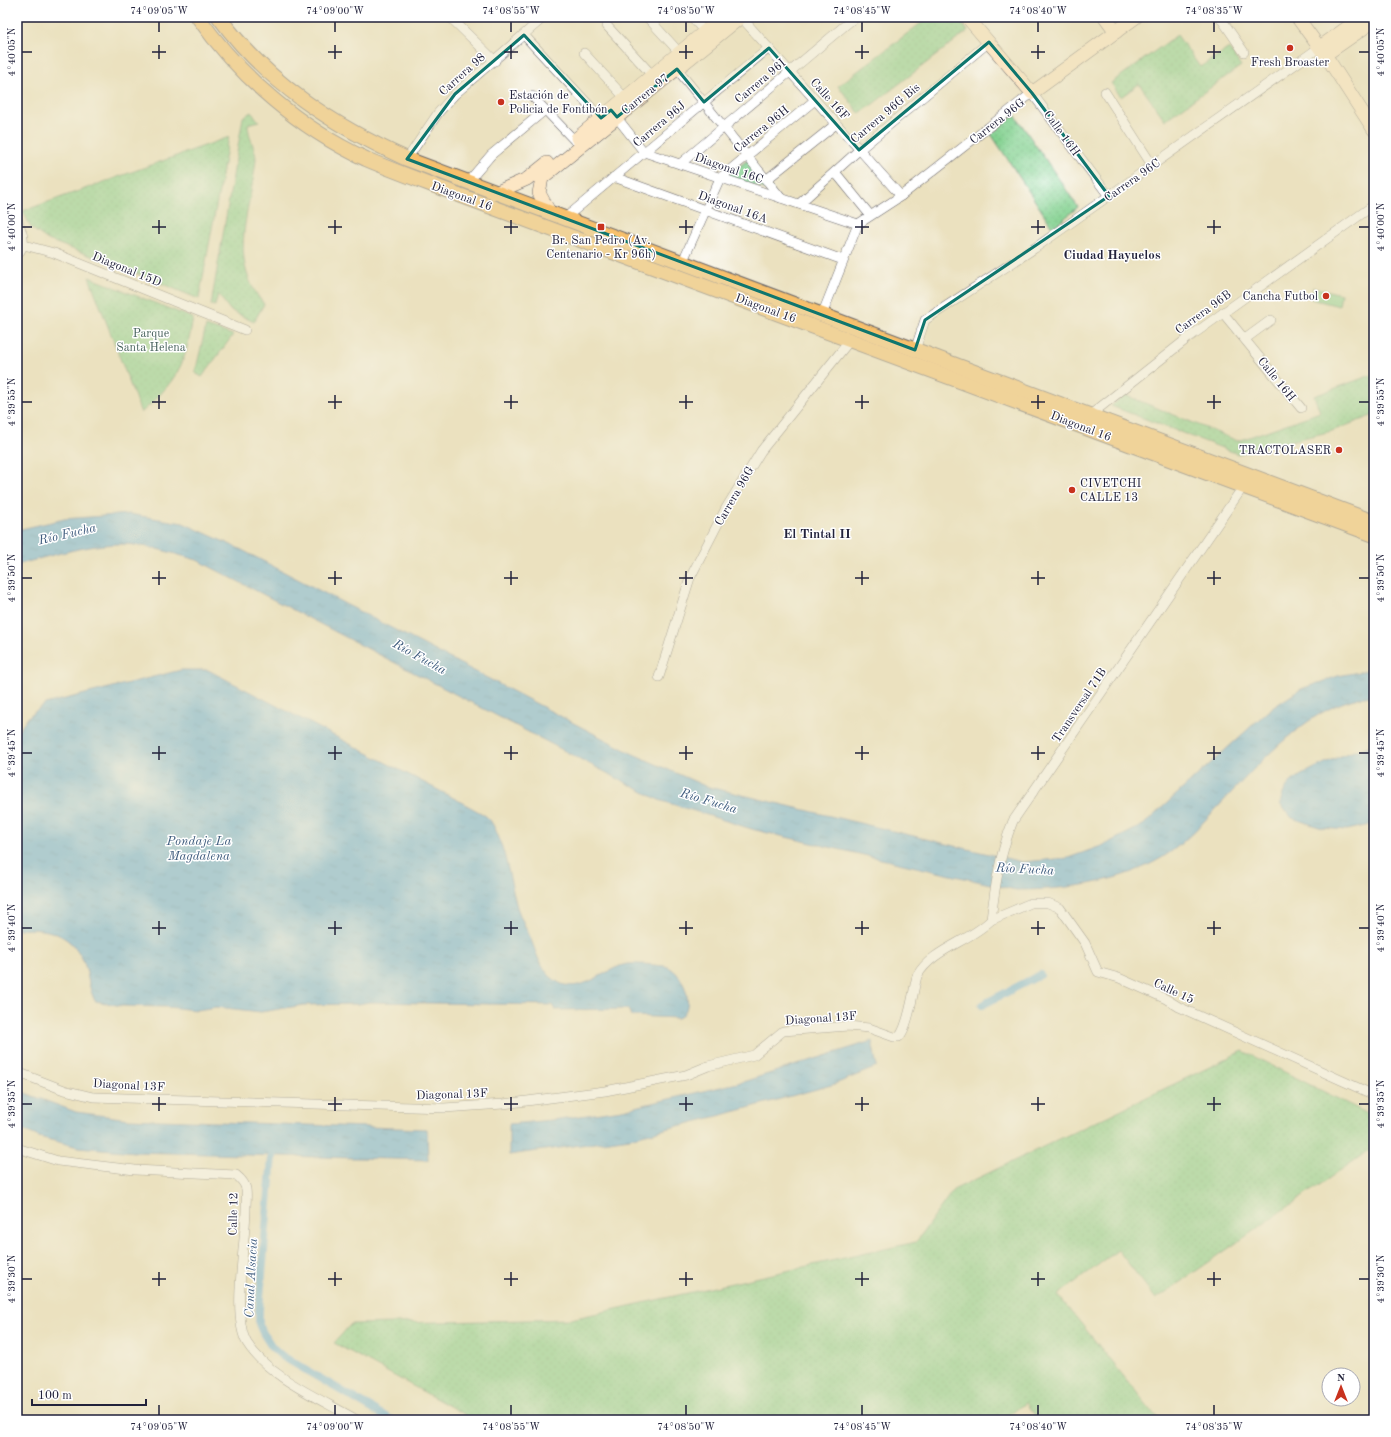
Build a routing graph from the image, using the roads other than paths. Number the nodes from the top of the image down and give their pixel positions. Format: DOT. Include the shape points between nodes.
graph roads {
  1 [pos="198,17"];
  2 [pos="219,17"];
  3 [pos="450,17"];
  4 [pos="544,17"];
  5 [pos="647,17"];
  6 [pos="692,17"];
  7 [pos="722,17"];
  8 [pos="741,17"];
  9 [pos="854,17"];
  10 [pos="967,17"];
  11 [pos="1105,17"];
  12 [pos="1136,17"];
  13 [pos="1220,17"];
  14 [pos="1297,17"];
  15 [pos="1362,17"];
  16 [pos="1374,21"];
  17 [pos="607,26"];
  18 [pos="704,31"];
  19 [pos="1116,32"];
  20 [pos="524,35"];
  21 [pos="989,42"];
  22 [pos="769,48"];
  23 [pos="1322,51"];
  24 [pos="679,52"];
  25 [pos="1244,52"];
  26 [pos="584,53"];
  27 [pos="495,61"];
  28 [pos="677,69"];
  29 [pos="790,72"];
  30 [pos="652,75"];
  31 [pos="1105,92"];
  32 [pos="1032,93"];
  33 [pos="532,96"];
  34 [pos="625,98"];
  35 [pos="815,100"];
  36 [pos="704,102"];
  37 [pos="546,110"];
  38 [pos="610,115"];
  39 [pos="836,124"];
  40 [pos="724,127"];
  41 [pos="1374,130"];
  42 [pos="574,140"];
  43 [pos="859,150"];
  44 [pos="644,152"];
  45 [pos="747,156"];
  46 [pos="407,159"];
  47 [pos="680,164"];
  48 [pos="1152,165"];
  49 [pos="835,172"];
  50 [pos="614,177"];
  51 [pos="720,178"];
  52 [pos="766,180"];
  53 [pos="468,182"];
  54 [pos="495,193"];
  55 [pos="901,196"];
  56 [pos="1108,196"];
  57 [pos="781,198"];
  58 [pos="798,204"];
  59 [pos="1374,204"];
  60 [pos="706,210"];
  61 [pos="550,213"];
  62 [pos="870,215"];
  63 [pos="17,219"];
  64 [pos="564,219"];
  65 [pos="858,224"];
  66 [pos="24,245"];
  67 [pos="17,255"];
  68 [pos="843,260"];
  69 [pos="682,264"];
  70 [pos="1223,313"];
  71 [pos="822,315"];
  72 [pos="1271,320"];
  73 [pos="245,330"];
  74 [pos="1245,339"];
  75 [pos="851,340"];
  76 [pos="915,350"];
  77 [pos="1300,408"];
  78 [pos="1089,416"];
  79 [pos="1243,486"];
  80 [pos="1374,522"];
  81 [pos="1374,535"];
  82 [pos="659,677"];
  83 [pos="991,920"];
  84 [pos="17,1072"];
  85 [pos="1374,1095"];
  86 [pos="17,1148"];
  87 [pos="357,1420"];
  1 -- 75 [label="main road, Diagonal 16" via="232,60 266,93 321,135 365,158"];
  2 -- 46 [label="main road, Diagonal 16" via="258,62 300,99 351,131"];
  3 -- 27 [label="street"];
  4 -- 20 [label="street, Carrera 98"];
  5 -- 24 [label="street"];
  6 -- 18 [label="street"];
  7 -- 18 [label="street, Carrera 97"];
  8 -- 22 [label="street, Calle 16F"];
  8 -- 28 [label="street, Carrera 97"];
  9 -- 29 [label="street, Carrera 96I"];
  10 -- 21 [label="street, Calle 16H"];
  11 -- 19 [label="street"];
  12 -- 19 [label="street, Carrera 96G"];
  13 -- 25 [label="street"];
  14 -- 23 [label="street"];
  15 -- 23 [label="street, Carrera 96C"];
  16 -- 23 [label="street, Carrera 96C"];
  17 -- 30 [label="street"];
  18 -- 24 [label="street, Carrera 97"];
  19 -- 32 [label="street, Carrera 96G"];
  20 -- 27 [label="street, Carrera 98"];
  20 -- 38 [label="street"];
  21 -- 32 [label="street, Calle 16H"];
  21 -- 43 [label="street, Carrera 96G Bis"];
  22 -- 29 [label="street, Calle 16F"];
  22 -- 36 [label="street, Carrera 96J"];
  23 -- 41 [label="street"];
  23 -- 48 [label="street, Carrera 96C"];
  24 -- 30 [label="street, Carrera 97"];
  26 -- 34 [label="street"];
  27 -- 46 [label="street, Carrera 98" via="455,94 438,113"];
  28 -- 36 [label="street"];
  28 -- 38 [label="street, Carrera 97"];
  29 -- 35 [label="street, Calle 16F"];
  29 -- 40 [label="street, Carrera 96I"];
  30 -- 34 [label="street, Carrera 97"];
  31 -- 48 [label="street"];
  32 -- 55 [label="street, Carrera 96G"];
  32 -- 56 [label="street, Calle 16H"];
  33 -- 37 [label="street"];
  34 -- 38 [label="street, Carrera 97"];
  35 -- 39 [label="street, Calle 16F"];
  35 -- 45 [label="street, Carrera 96H"];
  36 -- 40 [label="street"];
  36 -- 44 [label="street, Carrera 96J"];
  37 -- 42 [label="street"];
  37 -- 53 [label="street" via="491,155"];
  38 -- 42 [label="street, Carrera 97"];
  38 -- 44 [label="street"];
  38 -- 61 [label="street, Carrera 97" via="542,178 539,193"];
  39 -- 43 [label="street, Calle 16F"];
  39 -- 52 [label="street"];
  40 -- 45 [label="street"];
  40 -- 47 [label="street, Carrera 96I"];
  42 -- 54 [label="street, Carrera 97" via="527,179"];
  43 -- 49 [label="street, Carrera 96G Bis"];
  43 -- 55 [label="street, Calle 16F"];
  44 -- 47 [label="street, Diagonal 16C"];
  44 -- 50 [label="street, Carrera 96J"];
  45 -- 51 [label="street, Carrera 96H"];
  45 -- 52 [label="street"];
  46 -- 53 [label="main road, Diagonal 16"];
  47 -- 51 [label="street, Diagonal 16C"];
  48 -- 56 [label="street, Carrera 96C"];
  49 -- 58 [label="street, Carrera 96G Bis"];
  49 -- 62 [label="street"];
  50 -- 60 [label="street, Diagonal 16A"];
  50 -- 64 [label="street, Carrera 96J"];
  51 -- 57 [label="street, Diagonal 16C"];
  51 -- 60 [label="street, Carrera 96H"];
  52 -- 57 [label="street"];
  53 -- 54 [label="main road, Diagonal 16"];
  54 -- 61 [label="main road, Diagonal 16"];
  55 -- 62 [label="street, Carrera 96G"];
  56 -- 76 [label="street, Carrera 96C" via="1035,248 925,320"];
  57 -- 58 [label="street, Diagonal 16C"];
  58 -- 65 [label="street, Diagonal 16C"];
  59 -- 70 [label="street, Carrera 96B"];
  60 -- 68 [label="street, Diagonal 16A"];
  60 -- 69 [label="street, Carrera 96H"];
  61 -- 64 [label="main road, Diagonal 16"];
  62 -- 65 [label="street, Carrera 96G"];
  63 -- 66 [label="street"];
  64 -- 69 [label="main road, Diagonal 16"];
  65 -- 68 [label="street"];
  66 -- 67 [label="street"];
  66 -- 73 [label="street, Diagonal 15D" via="54,252"];
  68 -- 71 [label="street"];
  69 -- 71 [label="main road, Diagonal 16"];
  70 -- 74 [label="street, Calle 16H"];
  70 -- 78 [label="street, Carrera 96B"];
  71 -- 76 [label="main road, Diagonal 16"];
  72 -- 74 [label="street"];
  74 -- 77 [label="street, Calle 16H"];
  75 -- 79 [label="main road, Diagonal 16"];
  75 -- 82 [label="street, Carrera 96G" via="761,451 726,508 690,578"];
  76 -- 78 [label="main road, Diagonal 16"];
  78 -- 80 [label="main road, Diagonal 16"];
  79 -- 81 [label="main road, Diagonal 16"];
  79 -- 83 [label="street, Transversal 71B" via="1013,822 1005,840 994,890"];
  83 -- 84 [label="street, Diagonal 13F" via="964,940 941,952 920,970 905,1025 899,1037 868,1028 848,1026 783,1031 754,1056 605,1092 444,1108 93,1096 64,1090"];
  83 -- 85 [label="street, Calle 15" via="1031,903 1048,903 1060,908 1085,942 1098,972 1119,978"];
  86 -- 87 [label="street, Calle 12" via="58,1161 135,1170 236,1175 246,1189 246,1230 239,1311 241,1329 247,1344 277,1373"];
}
